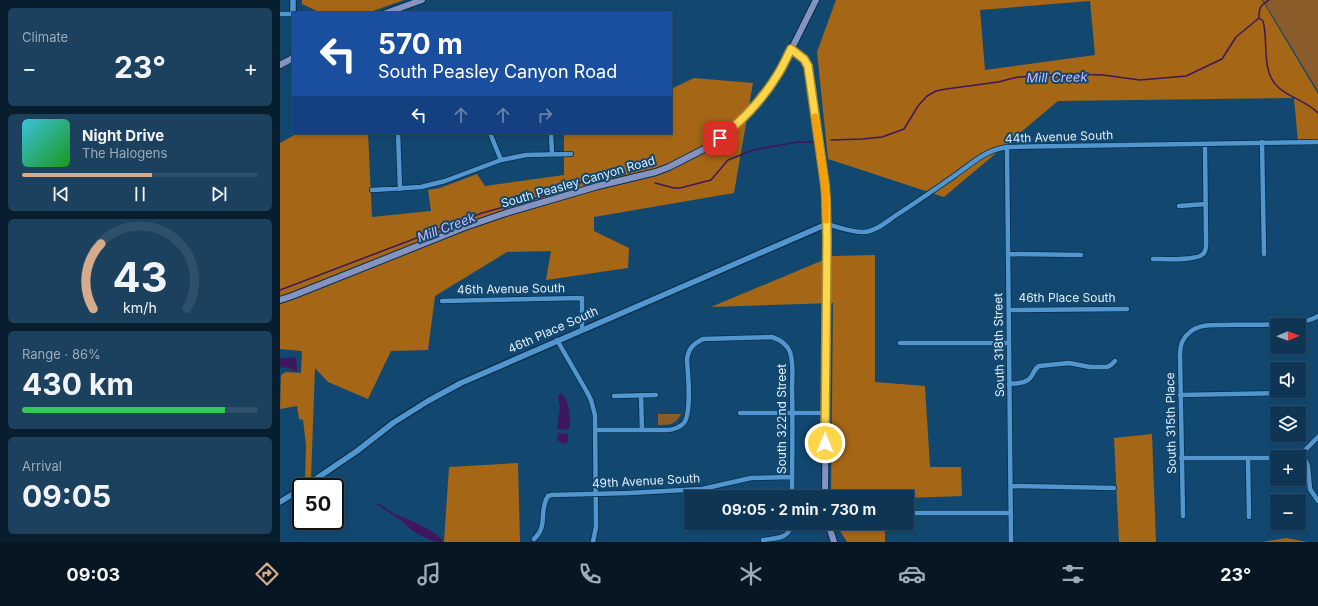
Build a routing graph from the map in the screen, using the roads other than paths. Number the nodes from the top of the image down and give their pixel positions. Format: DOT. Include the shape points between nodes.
graph roads {
  1 [pos="293,0"];
  2 [pos="422,0"];
  3 [pos="816,0"];
  4 [pos="293,12"];
  5 [pos="389,12"];
  6 [pos="292,13"];
  7 [pos="280,14"];
  8 [pos="791,49"];
  9 [pos="292,59"];
  10 [pos="280,65"];
  11 [pos="398,134"];
  12 [pos="490,134"];
  13 [pos="551,134"];
  14 [pos="1262,142"];
  15 [pos="1318,142"];
  16 [pos="1205,144"];
  17 [pos="1007,148"];
  18 [pos="552,154"];
  19 [pos="571,154"];
  20 [pos="501,160"];
  21 [pos="400,189"];
  22 [pos="372,190"];
  23 [pos="1206,204"];
  24 [pos="1179,206"];
  25 [pos="827,224"];
  26 [pos="1008,254"];
  27 [pos="1264,254"];
  28 [pos="1081,255"];
  29 [pos="1153,259"];
  30 [pos="280,300"];
  31 [pos="442,301"];
  32 [pos="1126,309"];
  33 [pos="1009,310"];
  34 [pos="1318,316"];
  35 [pos="582,330"];
  36 [pos="557,340"];
  37 [pos="900,343"];
  38 [pos="1009,343"];
  39 [pos="1115,361"];
  40 [pos="1009,384"];
  41 [pos="1270,393"];
  42 [pos="641,395"];
  43 [pos="656,395"];
  44 [pos="1180,395"];
  45 [pos="614,396"];
  46 [pos="740,413"];
  47 [pos="792,413"];
  48 [pos="825,413"];
  49 [pos="596,430"];
  50 [pos="642,430"];
  51 [pos="1318,437"];
  52 [pos="1305,450"];
  53 [pos="1181,458"];
  54 [pos="1248,458"];
  55 [pos="1270,458"];
  56 [pos="1306,462"];
  57 [pos="792,476"];
  58 [pos="318,478"];
  59 [pos="1011,486"];
  60 [pos="1114,488"];
  61 [pos="792,490"];
  62 [pos="825,490"];
  63 [pos="292,494"];
  64 [pos="596,494"];
  65 [pos="281,500"];
  66 [pos="1318,501"];
  67 [pos="1010,513"];
  68 [pos="914,514"];
  69 [pos="1182,516"];
  70 [pos="1249,516"];
  71 [pos="790,530"];
  72 [pos="830,530"];
  73 [pos="534,539"];
  74 [pos="763,540"];
  75 [pos="593,542"];
  76 [pos="834,542"];
  77 [pos="1011,542"];
  1 -- 4 [label="street"];
  2 -- 5 [label="main road"];
  3 -- 8 [label="main road, South Peasley Canyon Road"];
  6 -- 7 [label="street"];
  8 -- 25 [label="main road" via="804,59 808,66 825,185"];
  8 -- 30 [label="main road, South Peasley Canyon Road" via="779,74 755,107 708,147 674,165 465,227"];
  9 -- 10 [label="main road"];
  11 -- 21 [label="street"];
  12 -- 20 [label="street"];
  13 -- 18 [label="street"];
  14 -- 15 [label="street, 44th Avenue South"];
  14 -- 16 [label="street, 44th Avenue South"];
  14 -- 27 [label="street"];
  16 -- 17 [label="street, 44th Avenue South"];
  16 -- 23 [label="street"];
  17 -- 25 [label="street, 44th Avenue South" via="985,154 871,231 862,232"];
  17 -- 26 [label="street, South 318th Street"];
  18 -- 19 [label="street"];
  18 -- 20 [label="street" via="526,155"];
  20 -- 21 [label="street" via="445,181"];
  21 -- 22 [label="street"];
  23 -- 24 [label="street"];
  23 -- 29 [label="street" via="1206,246 1203,254 1193,258"];
  25 -- 35 [label="street, 46th Place South"];
  25 -- 48 [label="main road"];
  26 -- 28 [label="street"];
  26 -- 33 [label="street, South 318th Street"];
  31 -- 35 [label="street, 46th Avenue South" via="582,298"];
  32 -- 33 [label="street, 46th Place South"];
  33 -- 38 [label="street, South 318th Street"];
  34 -- 44 [label="street, South 315th Place" via="1295,323 1200,326 1188,333 1180,347"];
  35 -- 36 [label="street, 46th Place South"];
  36 -- 49 [label="street" via="591,400"];
  36 -- 58 [label="street, 46th Place South" via="461,383 428,401"];
  37 -- 38 [label="street"];
  38 -- 40 [label="street, South 318th Street"];
  39 -- 40 [label="street" via="1107,367 1069,363 1039,366 1026,382"];
  40 -- 59 [label="street, South 318th Street"];
  41 -- 44 [label="street"];
  42 -- 43 [label="street"];
  42 -- 45 [label="street"];
  42 -- 50 [label="street"];
  44 -- 53 [label="street, South 315th Place"];
  46 -- 47 [label="street"];
  47 -- 48 [label="street"];
  47 -- 50 [label="street, South 322nd Street" via="791,358 784,343 772,338 703,339 694,344 688,354 688,406 684,422 674,430"];
  47 -- 57 [label="street, South 322nd Street"];
  48 -- 62 [label="main road"];
  49 -- 50 [label="street"];
  49 -- 64 [label="street"];
  51 -- 52 [label="street"];
  53 -- 54 [label="street"];
  53 -- 69 [label="street, South 315th Place"];
  54 -- 55 [label="street"];
  54 -- 70 [label="street"];
  56 -- 66 [label="street" via="1310,489"];
  57 -- 61 [label="street, South 322nd Street"];
  57 -- 64 [label="street, 49th Avenue South" via="750,478 702,489"];
  59 -- 60 [label="street"];
  59 -- 67 [label="street, South 318th Street"];
  63 -- 65 [label="street"];
  64 -- 73 [label="street, 49th Avenue South" via="548,496 544,502 542,528"];
  64 -- 75 [label="street" via="596,527"];
  67 -- 68 [label="street"];
  67 -- 77 [label="street, South 318th Street"];
  71 -- 74 [label="street" via="784,536"];
  72 -- 76 [label="main road"];
}
